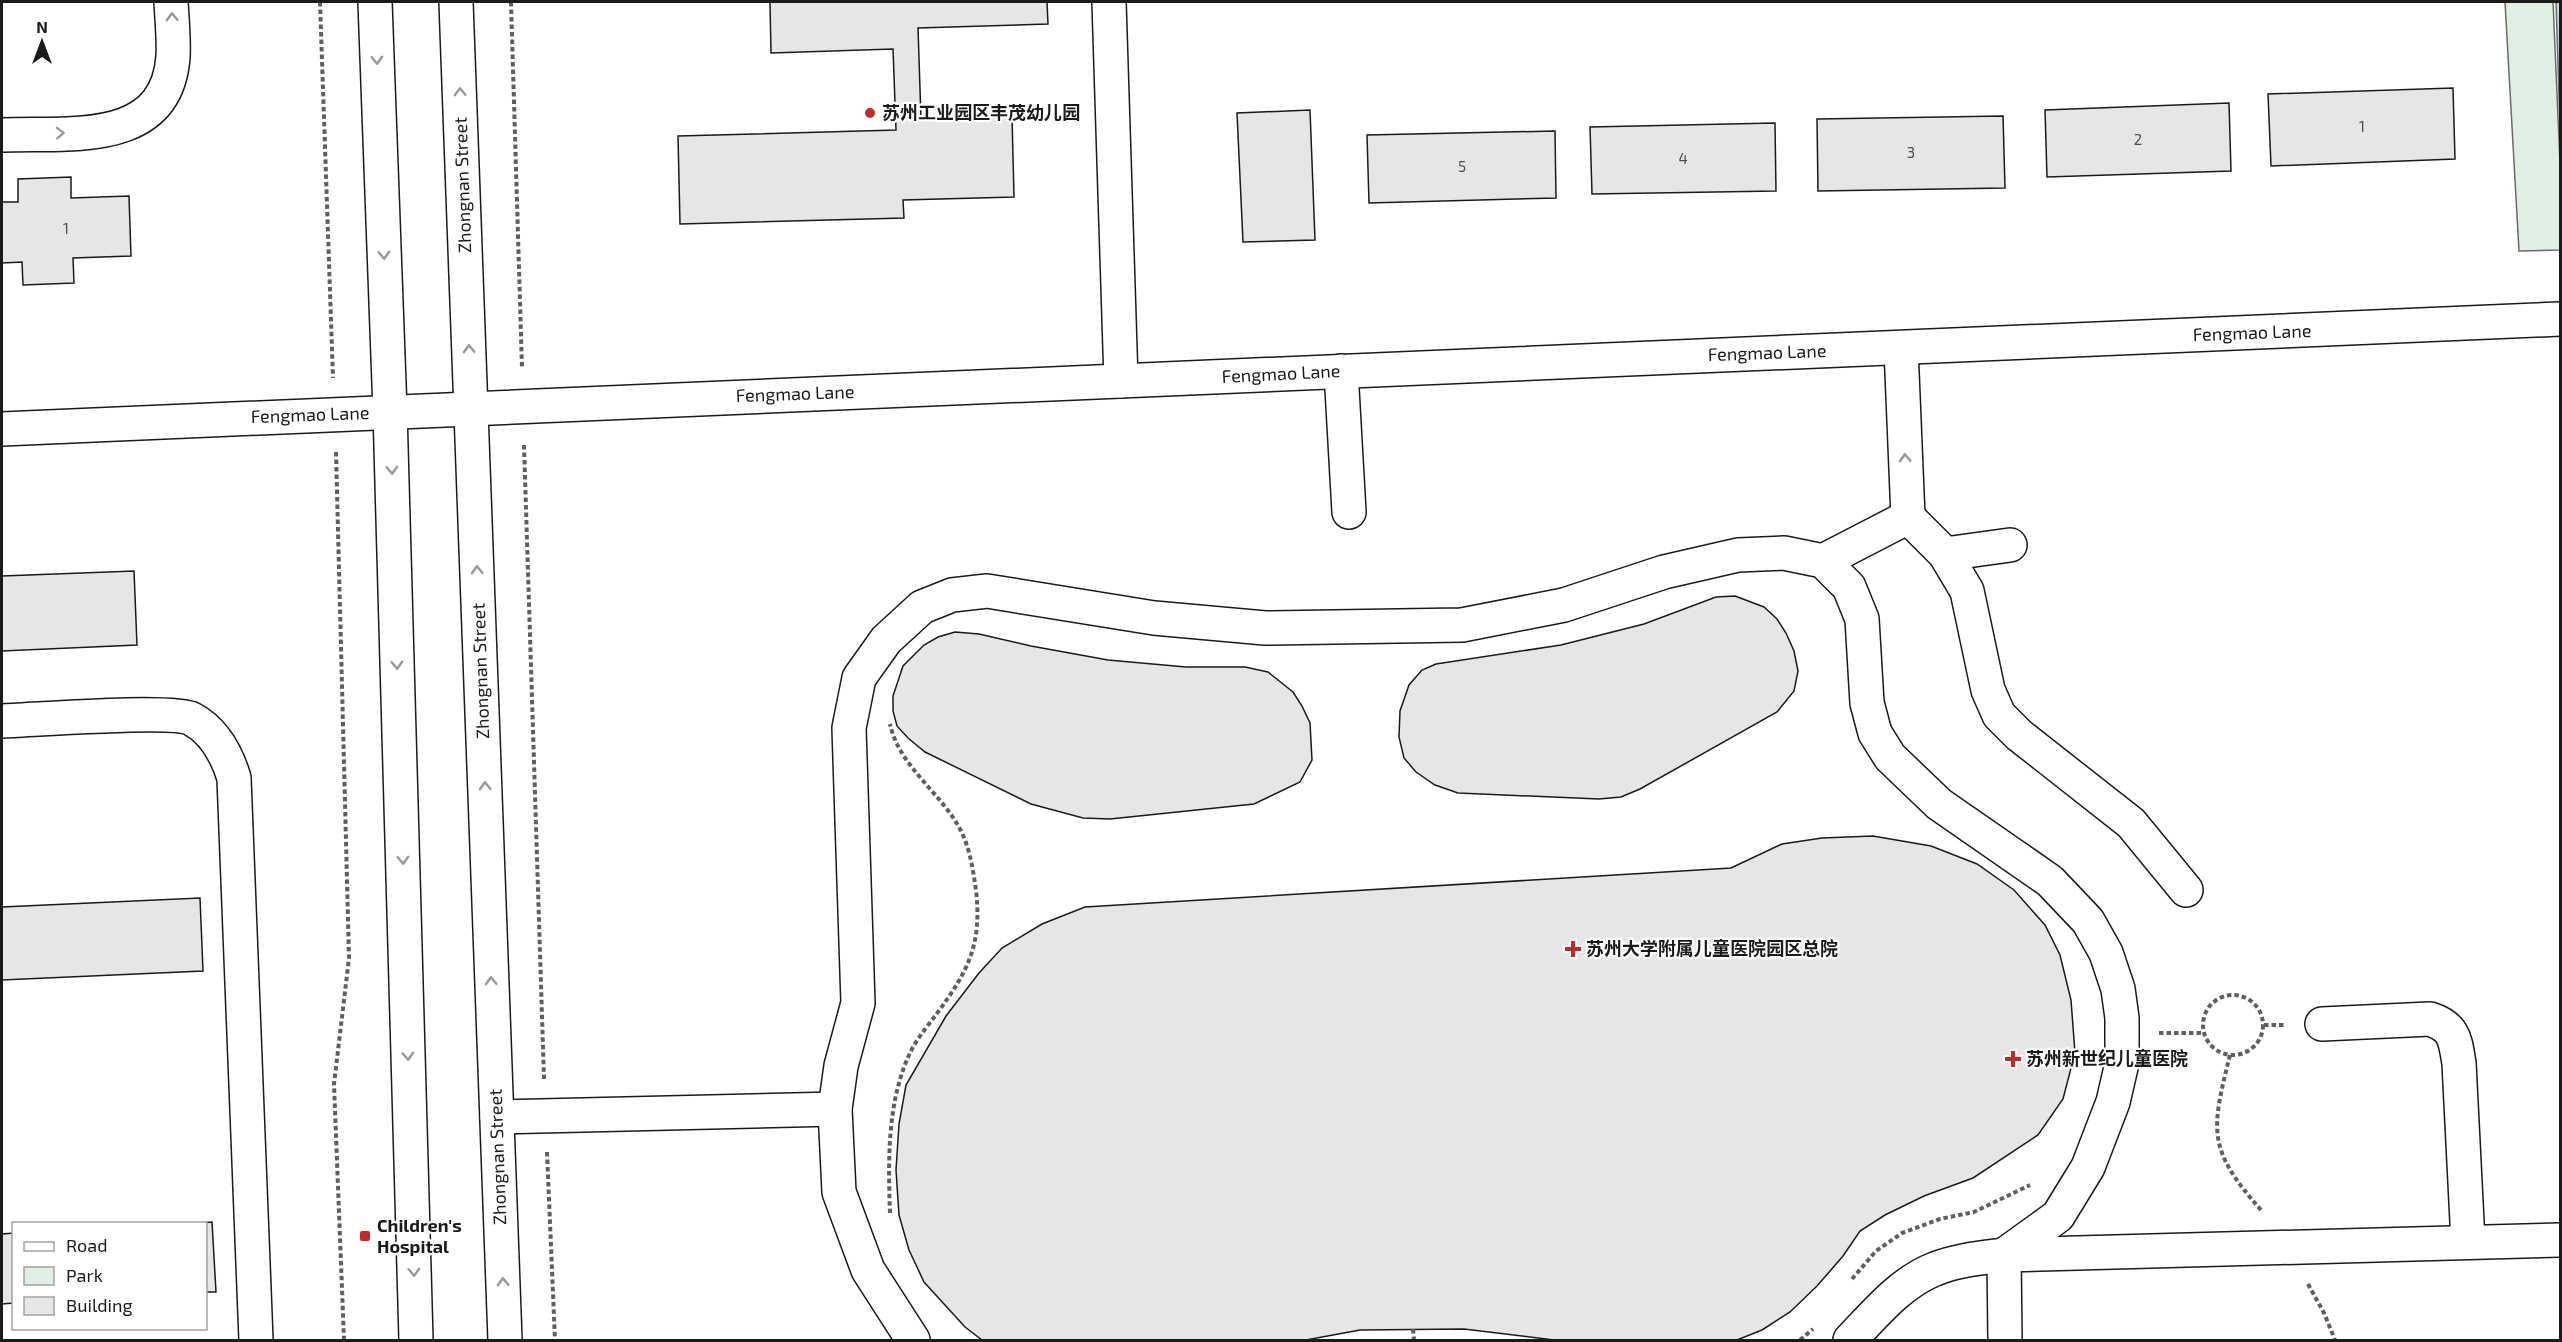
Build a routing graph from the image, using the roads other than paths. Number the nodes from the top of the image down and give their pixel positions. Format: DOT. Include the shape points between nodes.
graph roads {
  1 [pos="171,2"];
  2 [pos="375,2"];
  3 [pos="456,2"];
  4 [pos="1109,2"];
  5 [pos="2,135"];
  6 [pos="2560,319"];
  7 [pos="1901,348"];
  8 [pos="1341,371"];
  9 [pos="1121,381"];
  10 [pos="471,408"];
  11 [pos="390,411"];
  12 [pos="2,429"];
  13 [pos="1349,512"];
  14 [pos="1908,517"];
  15 [pos="2010,545"];
  16 [pos="1945,554"];
  17 [pos="1823,561"];
  18 [pos="2,721"];
  19 [pos="2186,890"];
  20 [pos="2322,1024"];
  21 [pos="835,1109"];
  22 [pos="497,1117"];
  23 [pos="2560,1240"];
  24 [pos="2468,1242"];
  25 [pos="2004,1254"];
  26 [pos="256,1341"];
  27 [pos="416,1341"];
  28 [pos="505,1341"];
  29 [pos="913,1341"];
  30 [pos="1850,1341"];
  31 [pos="2005,1341"];
  5 -- 1 [label="street, one-way" via="108,131 134,123 158,104 167,85 173,58"];
  2 -- 11 [label="street, one-way"];
  10 -- 3 [label="street, Zhongnan Street, one-way"];
  4 -- 9 [label="street"];
  6 -- 7 [label="street, Fengmao Lane"];
  7 -- 8 [label="street, Fengmao Lane"];
  14 -- 7 [label="street, one-way"];
  8 -- 9 [label="street, Fengmao Lane"];
  8 -- 13 [label="street"];
  9 -- 10 [label="street, Fengmao Lane"];
  10 -- 11 [label="street, Fengmao Lane"];
  22 -- 10 [label="street, Zhongnan Street, one-way"];
  11 -- 12 [label="street, Fengmao Lane"];
  11 -- 27 [label="street, one-way"];
  14 -- 16 [label="street"];
  14 -- 17 [label="street"];
  15 -- 16 [label="street"];
  16 -- 19 [label="street" via="1966,591 1988,690 1999,715 2131,823"];
  17 -- 21 [label="street" via="1784,553 1738,555 1664,572 1564,605 1462,625 1265,628 1154,618 987,591 952,595 922,607 886,640 859,678 849,728 858,1003 841,1066"];
  17 -- 25 [label="street" via="1850,586 1862,619 1867,704 1875,733 1890,757 1939,804 2050,881 2088,921 2106,953 2118,989 2122,1063 2113,1102 2088,1167 2058,1216"];
  18 -- 26 [label="street" via="163,715 191,719 228,758 234,778"];
  20 -- 24 [label="street" via="2430,1019 2444,1023 2454,1036 2459,1063"];
  21 -- 22 [label="street"];
  21 -- 29 [label="street" via="839,1191 868,1270"];
  28 -- 22 [label="street, Zhongnan Street, one-way"];
  23 -- 24 [label="street"];
  24 -- 25 [label="street"];
  25 -- 30 [label="street" via="1934,1269 1893,1295"];
  25 -- 31 [label="street"];
}
